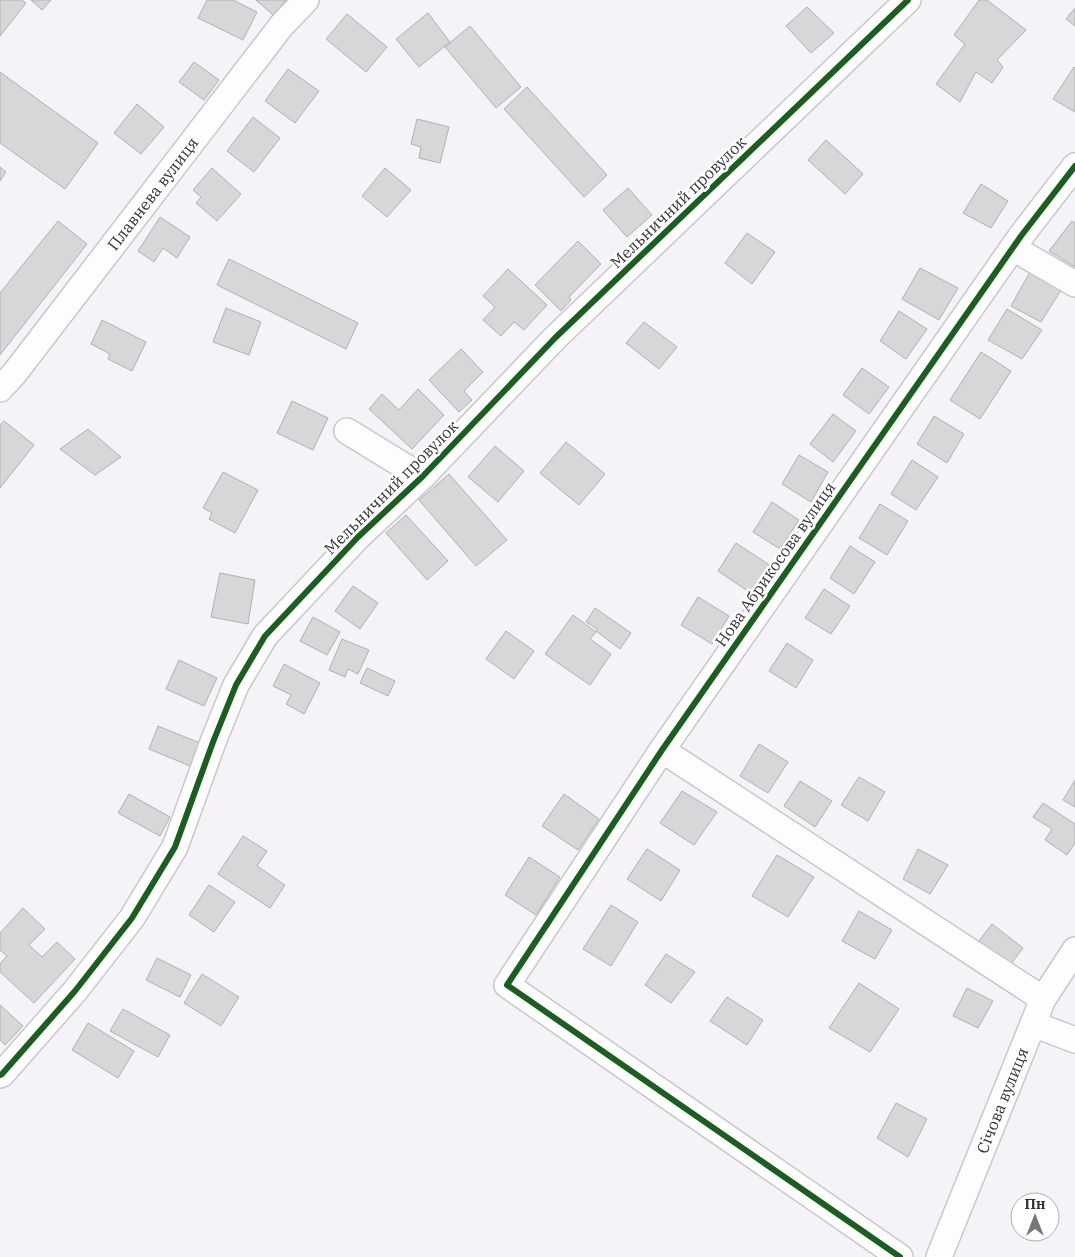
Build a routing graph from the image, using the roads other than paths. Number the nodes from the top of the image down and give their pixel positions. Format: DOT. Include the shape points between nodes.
graph roads {
  1 [pos="306,0"];
  2 [pos="908,0"];
  3 [pos="1075,166"];
  4 [pos="1013,248"];
  5 [pos="1075,284"];
  6 [pos="0,389"];
  7 [pos="347,431"];
  8 [pos="422,477"];
  9 [pos="662,750"];
  10 [pos="1075,950"];
  11 [pos="1043,1000"];
  12 [pos="1033,1024"];
  13 [pos="1075,1040"];
  14 [pos="1,1074"];
  15 [pos="900,1257"];
  16 [pos="939,1257"];
  1 -- 6 [label="street, Плавнева вулиця" via="282,25"];
  2 -- 8 [label="street, Мельничний провулок" via="555,338"];
  3 -- 4 [label="street, Нова Абрикосова вулиця"];
  4 -- 5 [label="street"];
  4 -- 9 [label="street, Нова Абрикосова вулиця"];
  7 -- 8 [label="street"];
  8 -- 14 [label="street, Мельничний провулок" via="358,538 265,636 236,685 175,847 132,918 76,991"];
  9 -- 11 [label="street"];
  9 -- 15 [label="street, Нова Абрикосова вулиця" via="507,985"];
  10 -- 11 [label="street, Січова вулиця"];
  11 -- 12 [label="street, Січова вулиця"];
  12 -- 13 [label="street"];
  12 -- 16 [label="street, Січова вулиця"];
}
